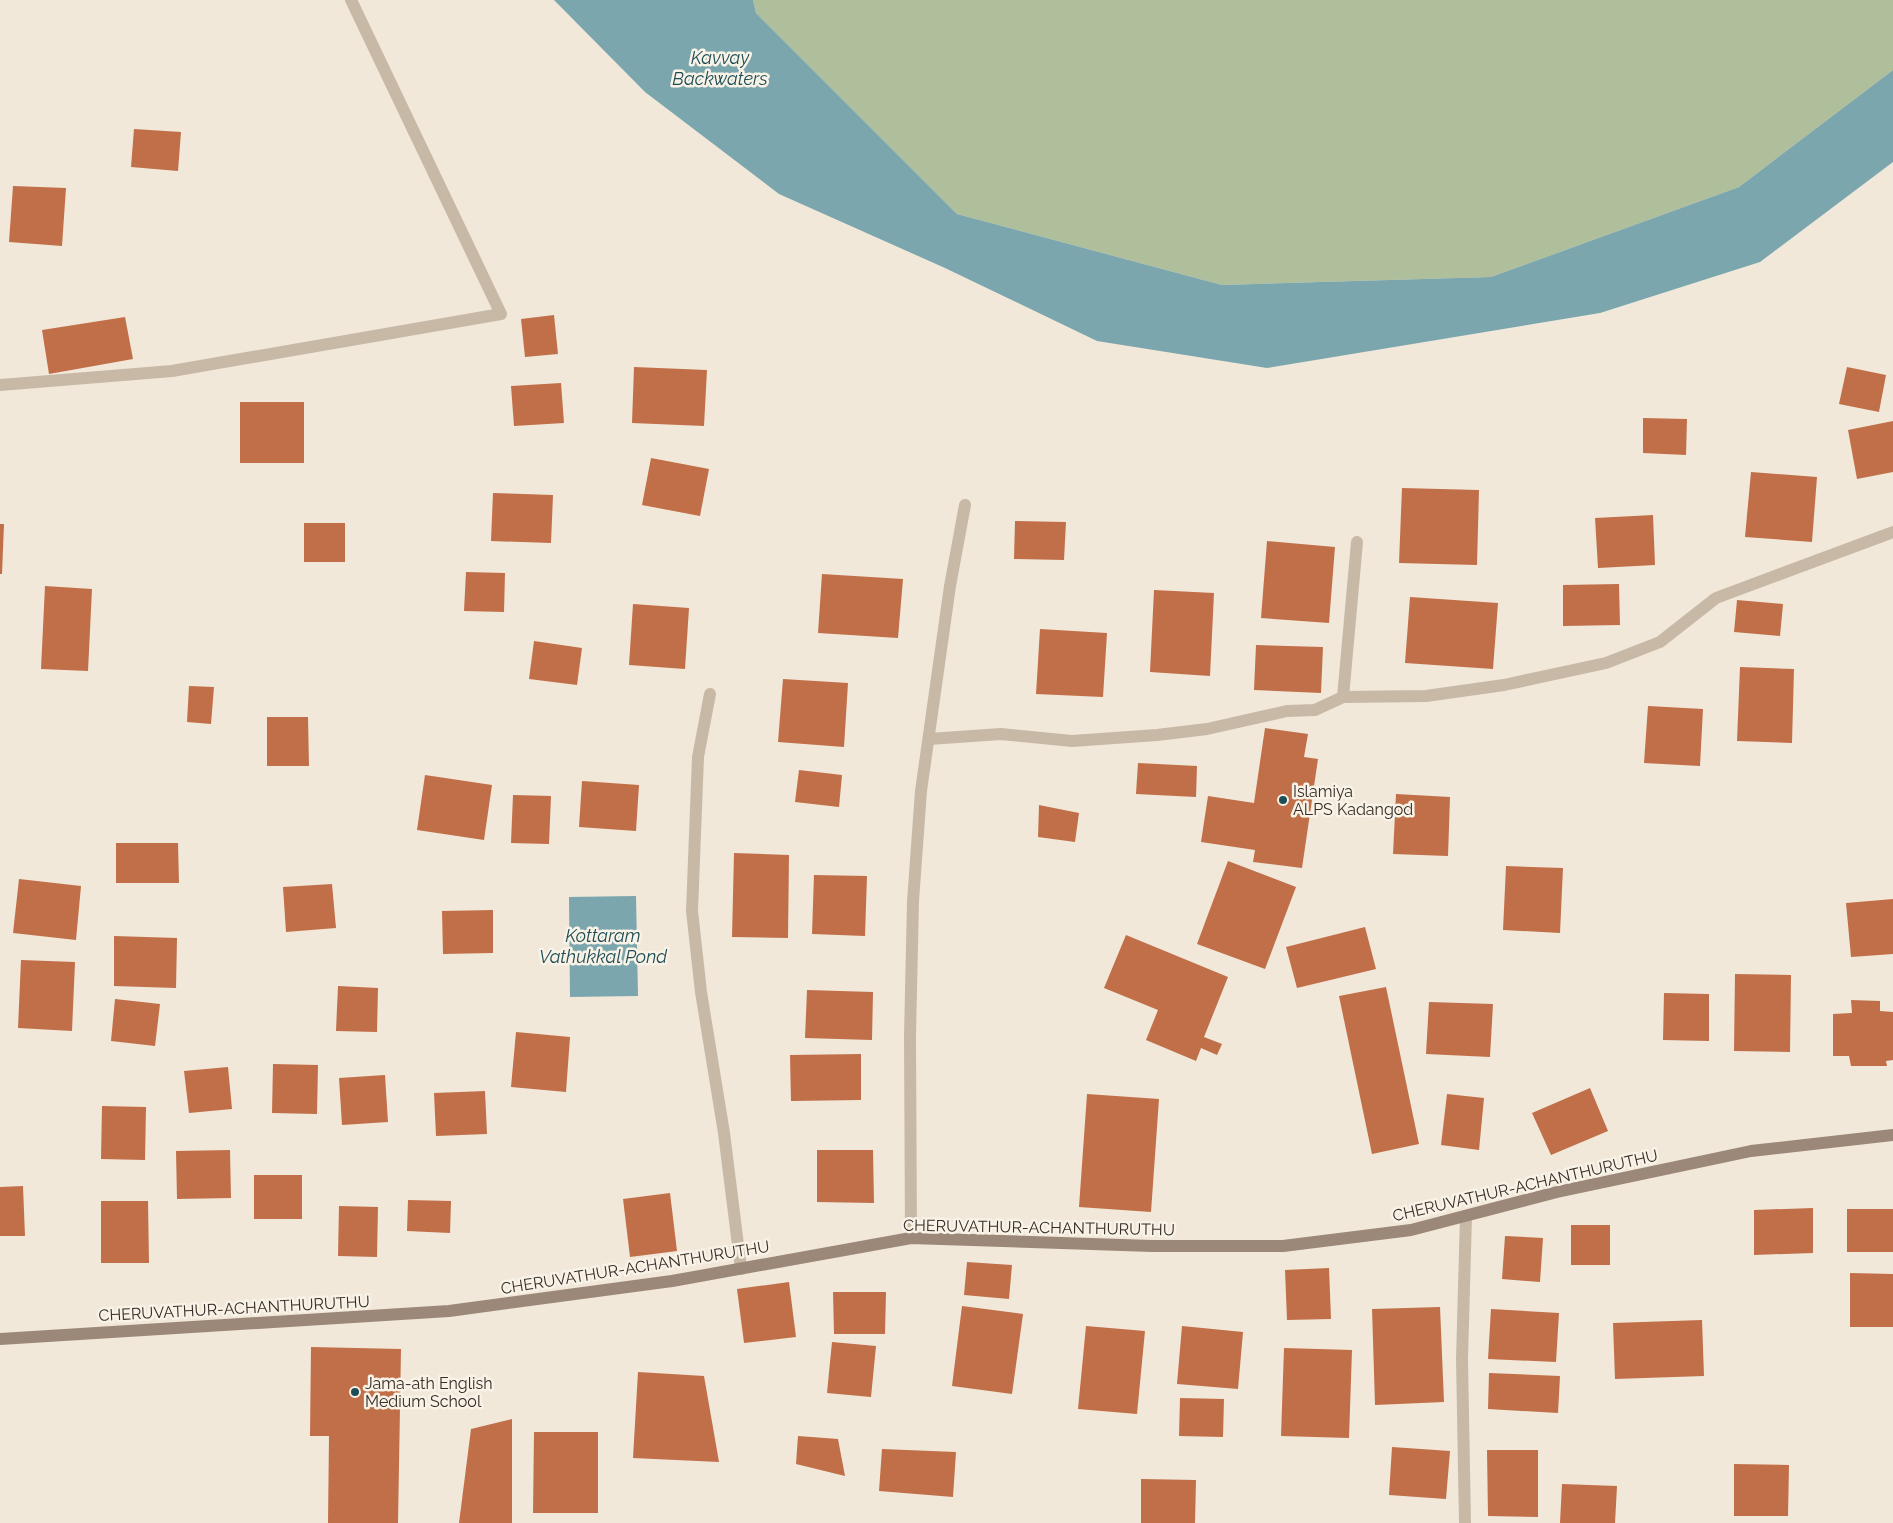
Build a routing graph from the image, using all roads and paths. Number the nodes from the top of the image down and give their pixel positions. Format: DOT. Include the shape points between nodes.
graph roads {
  1 [pos="351,0"];
  2 [pos="0,385"];
  3 [pos="965,505"];
  4 [pos="1893,532"];
  5 [pos="1357,542"];
  6 [pos="710,694"];
  7 [pos="1343,697"];
  8 [pos="929,739"];
  9 [pos="1893,1135"];
  10 [pos="1466,1216"];
  11 [pos="910,1238"];
  12 [pos="741,1269"];
  13 [pos="0,1339"];
  14 [pos="1465,1523"];
  1 -- 2 [label="street" via="501,314 172,372"];
  3 -- 8 [label="street" via="950,586"];
  4 -- 7 [label="street" via="1716,598 1660,642 1606,663 1504,685 1426,696"];
  5 -- 7 [label="street"];
  6 -- 12 [label="street" via="698,757 692,911"];
  7 -- 8 [label="street" via="1315,710 1287,711 1207,729 1157,735 1072,741 1001,734"];
  8 -- 11 [label="street" via="921,791 913,901"];
  9 -- 10 [label="main road, CHERUVATHUR-ACHANTHURUTHU" via="1751,1151 1557,1192"];
  10 -- 11 [label="main road, CHERUVATHUR-ACHANTHURUTHU" via="1411,1230 1283,1246 1152,1246"];
  10 -- 14 [label="street" via="1462,1359"];
  11 -- 12 [label="main road, CHERUVATHUR-ACHANTHURUTHU"];
  12 -- 13 [label="main road, CHERUVATHUR-ACHANTHURUTHU" via="450,1311"];
}
